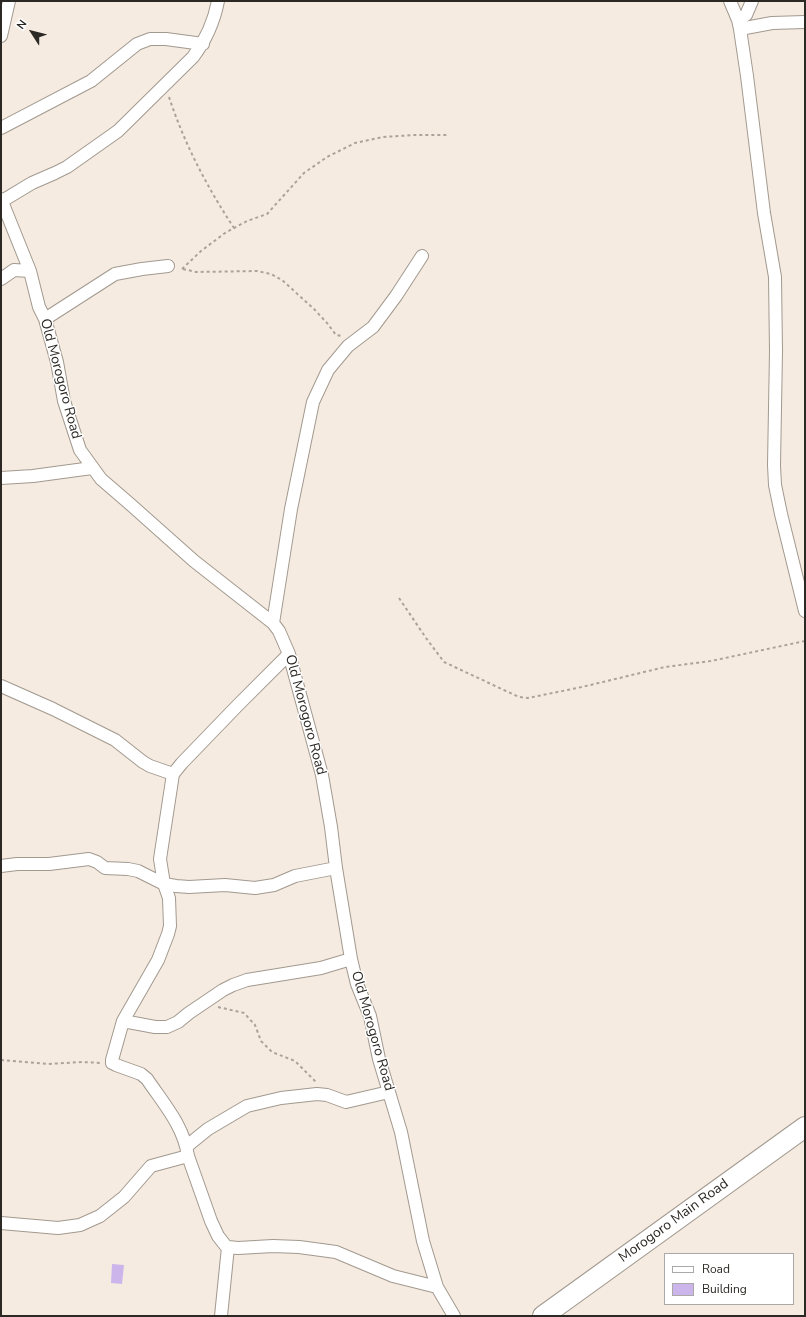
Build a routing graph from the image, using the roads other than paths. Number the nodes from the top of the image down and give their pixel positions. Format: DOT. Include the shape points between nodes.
graph roads {
  1 [pos="9,1"];
  2 [pos="218,1"];
  3 [pos="730,1"];
  4 [pos="752,1"];
  5 [pos="805,22"];
  6 [pos="739,24"];
  7 [pos="1,36"];
  8 [pos="203,44"];
  9 [pos="1,128"];
  10 [pos="2,200"];
  11 [pos="422,256"];
  12 [pos="168,266"];
  13 [pos="30,271"];
  14 [pos="1,279"];
  15 [pos="46,319"];
  16 [pos="92,468"];
  17 [pos="1,478"];
  18 [pos="805,607"];
  19 [pos="273,623"];
  20 [pos="289,654"];
  21 [pos="1,686"];
  22 [pos="173,774"];
  23 [pos="2,864"];
  24 [pos="336,868"];
  25 [pos="164,884"];
  26 [pos="351,959"];
  27 [pos="123,1021"];
  28 [pos="389,1092"];
  29 [pos="805,1127"];
  30 [pos="188,1151"];
  31 [pos="1,1223"];
  32 [pos="228,1247"];
  33 [pos="437,1287"];
  34 [pos="221,1316"];
  35 [pos="454,1316"];
  36 [pos="543,1316"];
  1 -- 7 [label="street"];
  2 -- 8 [label="street" via="215,16"];
  3 -- 6 [label="street"];
  4 -- 6 [label="street"];
  5 -- 6 [label="street"];
  6 -- 18 [label="street" via="764,214 775,277 775,485"];
  8 -- 9 [label="street" via="150,39 137,44 91,80"];
  8 -- 10 [label="street" via="118,132 55,174 32,183"];
  10 -- 13 [label="street, Old Morogoro Road"];
  11 -- 19 [label="street" via="373,327 348,346 328,370 313,402 291,509"];
  12 -- 15 [label="street" via="115,274"];
  13 -- 14 [label="street" via="14,270"];
  13 -- 15 [label="street, Old Morogoro Road" via="39,307"];
  15 -- 16 [label="street, Old Morogoro Road" via="73,431 80,450"];
  16 -- 17 [label="street"];
  16 -- 19 [label="street, Old Morogoro Road" via="101,479 194,561"];
  19 -- 20 [label="street, Old Morogoro Road"];
  20 -- 22 [label="street"];
  20 -- 24 [label="street, Old Morogoro Road" via="322,775"];
  21 -- 22 [label="street" via="115,740 143,762"];
  22 -- 25 [label="street" via="160,859"];
  23 -- 25 [label="street" via="94,860 106,868 128,869"];
  24 -- 25 [label="street" via="295,876 263,888"];
  24 -- 26 [label="street, Old Morogoro Road"];
  25 -- 27 [label="street" via="169,898 168,934 158,960"];
  26 -- 27 [label="street" via="321,968 247,980 223,990 178,1022 167,1026 156,1027"];
  26 -- 28 [label="street, Old Morogoro Road" via="357,984 370,1016 376,1049"];
  27 -- 30 [label="street" via="112,1063 141,1074 147,1079 179,1126"];
  28 -- 30 [label="street" via="346,1102 317,1094 281,1098 247,1106 208,1129"];
  28 -- 33 [label="street, Old Morogoro Road" via="401,1132 423,1241"];
  29 -- 36 [label="highway, Morogoro Main Road"];
  30 -- 31 [label="street" via="151,1166 124,1197 100,1216 80,1225 58,1228"];
  30 -- 32 [label="street" via="218,1236"];
  32 -- 33 [label="street" via="299,1247 336,1252 393,1276"];
  32 -- 34 [label="street"];
  33 -- 35 [label="street, Old Morogoro Road"];
}
